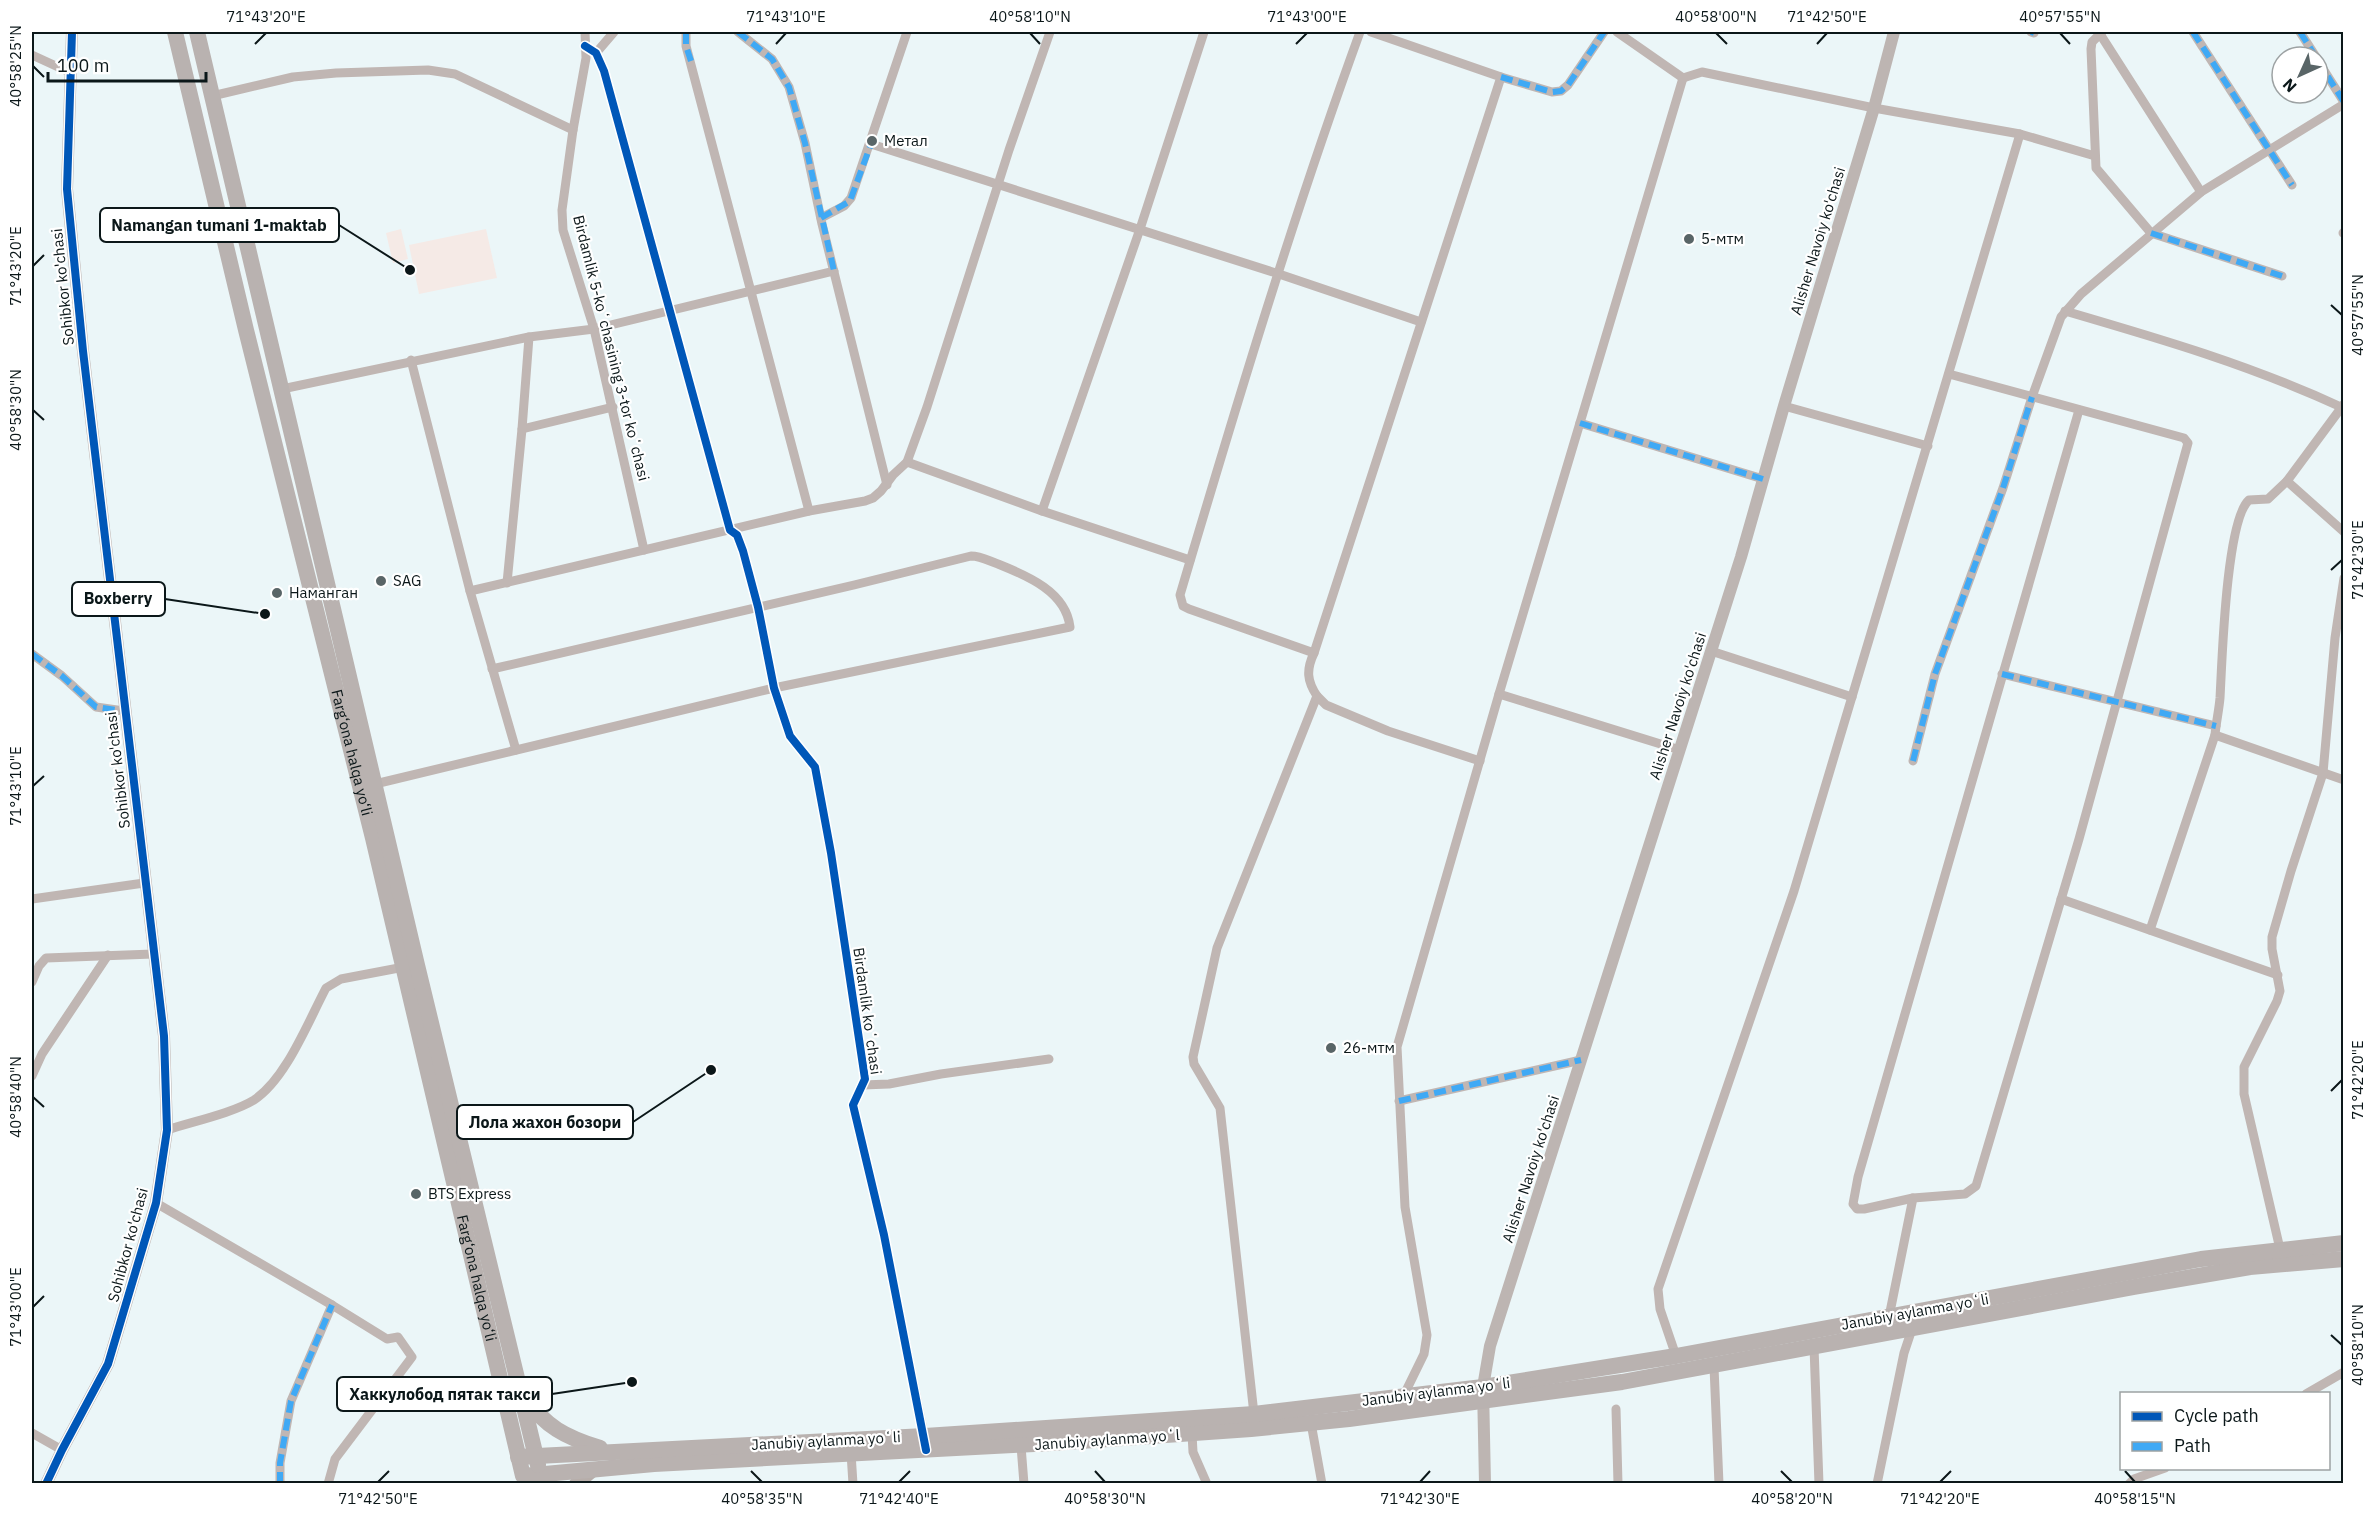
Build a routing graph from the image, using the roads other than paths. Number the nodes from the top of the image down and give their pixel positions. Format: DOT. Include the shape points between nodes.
graph roads {
  1 [pos="72,32"];
  2 [pos="175,32"];
  3 [pos="197,32"];
  4 [pos="585,32"];
  5 [pos="614,32"];
  6 [pos="686,32"];
  7 [pos="738,32"];
  8 [pos="907,32"];
  9 [pos="1050,32"];
  10 [pos="1204,32"];
  11 [pos="1360,32"];
  12 [pos="1371,32"];
  13 [pos="1604,32"];
  14 [pos="1617,32"];
  15 [pos="1894,32"];
  16 [pos="2193,32"];
  17 [pos="2300,32"];
  18 [pos="2101,33"];
  19 [pos="2308,45"];
  20 [pos="585,46"];
  21 [pos="596,53"];
  22 [pos="32,55"];
  23 [pos="69,72"];
  24 [pos="1501,77"];
  25 [pos="1683,78"];
  26 [pos="2330,81"];
  27 [pos="213,96"];
  28 [pos="2343,103"];
  29 [pos="1874,108"];
  30 [pos="573,130"];
  31 [pos="2020,134"];
  32 [pos="871,144"];
  33 [pos="2269,150"];
  34 [pos="2095,156"];
  35 [pos="998,183"];
  36 [pos="2292,185"];
  37 [pos="2201,192"];
  38 [pos="821,218"];
  39 [pos="1140,229"];
  40 [pos="2151,232"];
  41 [pos="834,272"];
  42 [pos="1279,274"];
  43 [pos="2282,276"];
  44 [pos="752,291"];
  45 [pos="671,311"];
  46 [pos="2065,311"];
  47 [pos="1421,322"];
  48 [pos="594,328"];
  49 [pos="529,337"];
  50 [pos="411,360"];
  51 [pos="1950,374"];
  52 [pos="282,389"];
  53 [pos="2032,397"];
  54 [pos="1784,406"];
  55 [pos="2342,406"];
  56 [pos="613,407"];
  57 [pos="2079,410"];
  58 [pos="1580,423"];
  59 [pos="522,429"];
  60 [pos="1928,446"];
  61 [pos="907,462"];
  62 [pos="1764,479"];
  63 [pos="2288,481"];
  64 [pos="887,486"];
  65 [pos="809,511"];
  66 [pos="1042,511"];
  67 [pos="730,530"];
  68 [pos="2343,532"];
  69 [pos="644,550"];
  70 [pos="1190,560"];
  71 [pos="2343,578"];
  72 [pos="507,583"];
  73 [pos="470,591"];
  74 [pos="758,607"];
  75 [pos="1711,651"];
  76 [pos="1314,653"];
  77 [pos="32,654"];
  78 [pos="492,669"];
  79 [pos="2002,674"];
  80 [pos="774,688"];
  81 [pos="1499,694"];
  82 [pos="1317,696"];
  83 [pos="1852,697"];
  84 [pos="2116,702"];
  85 [pos="124,711"];
  86 [pos="2215,730"];
  87 [pos="516,750"];
  88 [pos="1680,750"];
  89 [pos="1480,761"];
  90 [pos="1913,761"];
  91 [pos="2323,773"];
  92 [pos="2343,780"];
  93 [pos="375,784"];
  94 [pos="144,883"];
  95 [pos="32,899"];
  96 [pos="2061,899"];
  97 [pos="2150,930"];
  98 [pos="153,954"];
  99 [pos="108,955"];
  100 [pos="404,967"];
  101 [pos="2278,975"];
  102 [pos="32,982"];
  103 [pos="1049,1059"];
  104 [pos="1581,1060"];
  105 [pos="32,1076"];
  106 [pos="863,1085"];
  107 [pos="1399,1101"];
  108 [pos="166,1130"];
  109 [pos="1913,1198"];
  110 [pos="156,1203"];
  111 [pos="2343,1243"];
  112 [pos="2280,1250"];
  113 [pos="2343,1259"];
  114 [pos="332,1305"];
  115 [pos="1889,1317"];
  116 [pos="1912,1329"];
  117 [pos="1814,1347"];
  118 [pos="1676,1356"];
  119 [pos="1714,1367"];
  120 [pos="2343,1372"];
  121 [pos="519,1391"];
  122 [pos="2309,1392"];
  123 [pos="1483,1395"];
  124 [pos="1403,1397"];
  125 [pos="1616,1409"];
  126 [pos="1254,1414"];
  127 [pos="1311,1423"];
  128 [pos="32,1433"];
  129 [pos="1192,1434"];
  130 [pos="926,1443"];
  131 [pos="1022,1446"];
  132 [pos="62,1450"];
  133 [pos="609,1451"];
  134 [pos="851,1453"];
  135 [pos="536,1456"];
  136 [pos="518,1457"];
  137 [pos="593,1470"];
  138 [pos="2159,1470"];
  139 [pos="542,1479"];
  140 [pos="524,1480"];
  141 [pos="46,1484"];
  142 [pos="280,1484"];
  143 [pos="328,1484"];
  144 [pos="576,1484"];
  145 [pos="853,1484"];
  146 [pos="1024,1484"];
  147 [pos="1207,1484"];
  148 [pos="1322,1484"];
  149 [pos="1485,1484"];
  150 [pos="1618,1484"];
  151 [pos="1719,1484"];
  152 [pos="1819,1484"];
  153 [pos="1877,1484"];
  154 [pos="2129,1484"];
  1 -- 23 [label="main road, Sohibkor ko'chasi"];
  2 -- 100 [label="highway, Farg‘ona halqa yo‘li"];
  3 -- 27 [label="highway, Farg‘ona halqa yo‘li"];
  4 -- 20 [label="street, Birdamlik 5-koʻchasining 3-tor koʻchasi"];
  5 -- 21 [label="street"];
  6 -- 44 [label="street" via="686,46"];
  7 -- 38 [label="street" via="772,59 789,87"];
  8 -- 32 [label="street"];
  9 -- 35 [label="street"];
  10 -- 39 [label="street"];
  11 -- 42 [label="street"];
  12 -- 24 [label="street"];
  13 -- 24 [label="street" via="1561,91 1552,93"];
  14 -- 25 [label="street"];
  15 -- 29 [label="main road, Alisher Navoiy ko'chasi"];
  16 -- 33 [label="street"];
  17 -- 19 [label="street"];
  18 -- 34 [label="street" via="2092,42"];
  18 -- 37 [label="street"];
  20 -- 21 [label="street"];
  20 -- 30 [label="street, Birdamlik 5-koʻchasining 3-tor koʻchasi"];
  21 -- 45 [label="street, Birdamlik koʻchasi"];
  22 -- 23 [label="street"];
  23 -- 85 [label="main road, Sohibkor ko'chasi" via="67,189"];
  24 -- 47 [label="street"];
  25 -- 29 [label="street" via="1702,72"];
  25 -- 58 [label="street"];
  26 -- 28 [label="street"];
  27 -- 30 [label="street" via="293,77 435,71 455,74"];
  27 -- 52 [label="highway, Farg‘ona halqa yo‘li"];
  28 -- 33 [label="street"];
  29 -- 31 [label="street"];
  29 -- 54 [label="main road, Alisher Navoiy ko'chasi"];
  30 -- 48 [label="street, Birdamlik 5-koʻchasining 3-tor koʻchasi" via="563,230"];
  31 -- 34 [label="street"];
  31 -- 51 [label="street"];
  32 -- 35 [label="street"];
  32 -- 38 [label="street" via="850,201"];
  33 -- 36 [label="street"];
  33 -- 37 [label="street"];
  34 -- 40 [label="street" via="2096,168"];
  35 -- 39 [label="street"];
  35 -- 61 [label="street"];
  37 -- 40 [label="street"];
  38 -- 41 [label="street"];
  39 -- 42 [label="street"];
  39 -- 66 [label="street"];
  40 -- 43 [label="street"];
  40 -- 46 [label="street"];
  41 -- 44 [label="street"];
  41 -- 64 [label="street"];
  42 -- 47 [label="street"];
  42 -- 70 [label="street"];
  44 -- 45 [label="street"];
  44 -- 65 [label="street"];
  45 -- 48 [label="street"];
  45 -- 67 [label="street, Birdamlik koʻchasi"];
  46 -- 53 [label="street"];
  46 -- 55 [label="street" via="2208,353"];
  47 -- 76 [label="street"];
  48 -- 49 [label="street"];
  48 -- 56 [label="street, Birdamlik 5-koʻchasining 3-tor koʻchasi"];
  49 -- 50 [label="street"];
  49 -- 59 [label="street"];
  50 -- 52 [label="street"];
  50 -- 73 [label="street"];
  51 -- 53 [label="street"];
  51 -- 60 [label="street"];
  52 -- 93 [label="highway, Farg‘ona halqa yo‘li"];
  53 -- 57 [label="street"];
  53 -- 90 [label="street" via="2004,488 1935,674"];
  54 -- 60 [label="street"];
  54 -- 62 [label="main road, Alisher Navoiy ko'chasi"];
  55 -- 63 [label="street"];
  56 -- 59 [label="street"];
  56 -- 69 [label="street, Birdamlik 5-koʻchasining 3-tor koʻchasi"];
  57 -- 79 [label="street"];
  57 -- 84 [label="street" via="2184,438 2188,443"];
  58 -- 62 [label="street"];
  58 -- 81 [label="street"];
  59 -- 72 [label="street"];
  60 -- 83 [label="street"];
  61 -- 64 [label="street"];
  61 -- 66 [label="street"];
  62 -- 75 [label="main road, Alisher Navoiy ko'chasi"];
  63 -- 68 [label="street"];
  63 -- 86 [label="street" via="2268,499 2246,502 2240,516 2224,608"];
  64 -- 65 [label="street" via="865,501"];
  65 -- 67 [label="street"];
  66 -- 70 [label="street"];
  67 -- 69 [label="street"];
  67 -- 74 [label="street, Birdamlik koʻchasi" via="740,541"];
  69 -- 72 [label="street"];
  70 -- 76 [label="street" via="1180,595 1183,606"];
  71 -- 91 [label="street"];
  72 -- 73 [label="street"];
  73 -- 78 [label="street"];
  74 -- 78 [label="street"];
  74 -- 80 [label="street, Birdamlik koʻchasi"];
  74 -- 80 [label="street" via="976,556 1036,582 1059,602 1069,619 1070,627"];
  75 -- 83 [label="street"];
  75 -- 88 [label="main road, Alisher Navoiy ko'chasi"];
  76 -- 82 [label="street" via="1308,676"];
  77 -- 85 [label="street" via="96,707"];
  78 -- 87 [label="street"];
  79 -- 84 [label="street"];
  79 -- 109 [label="street" via="1853,1204 1864,1209"];
  80 -- 87 [label="street"];
  80 -- 106 [label="street, Birdamlik koʻchasi" via="793,743 815,767"];
  81 -- 88 [label="street"];
  81 -- 89 [label="street"];
  82 -- 89 [label="street" via="1326,705 1388,731"];
  82 -- 126 [label="street" via="1217,948 1193,1057 1196,1071 1220,1108"];
  83 -- 118 [label="street" via="1794,891 1658,1289 1660,1309"];
  84 -- 86 [label="street"];
  84 -- 96 [label="street"];
  85 -- 94 [label="main road, Sohibkor ko'chasi"];
  86 -- 91 [label="street"];
  86 -- 97 [label="street"];
  87 -- 93 [label="street"];
  88 -- 104 [label="main road, Alisher Navoiy ko'chasi"];
  89 -- 107 [label="street" via="1397,1047"];
  91 -- 92 [label="street"];
  91 -- 101 [label="street" via="2275,924 2272,949"];
  93 -- 121 [label="highway, Farg‘ona halqa yo‘li"];
  94 -- 95 [label="street"];
  94 -- 98 [label="main road, Sohibkor ko'chasi"];
  96 -- 97 [label="street"];
  96 -- 109 [label="street" via="1976,1186 1965,1194"];
  97 -- 101 [label="street"];
  98 -- 99 [label="street"];
  98 -- 108 [label="main road, Sohibkor ko'chasi" via="164,1036"];
  99 -- 102 [label="street" via="46,958"];
  99 -- 105 [label="street" via="42,1054"];
  100 -- 108 [label="street" via="332,983 280,1075 266,1090 235,1108"];
  100 -- 136 [label="highway, Farg‘ona halqa yo‘li"];
  101 -- 112 [label="street" via="2277,1002 2244,1067 2244,1094"];
  103 -- 106 [label="street, Birdamlik koʻchasi"];
  104 -- 107 [label="street"];
  104 -- 123 [label="main road, Alisher Navoiy ko'chasi" via="1491,1346"];
  106 -- 130 [label="street, Birdamlik koʻchasi" via="853,1104"];
  107 -- 124 [label="street" via="1405,1207 1427,1335 1424,1354"];
  108 -- 110 [label="main road, Sohibkor ko'chasi"];
  109 -- 115 [label="street"];
  110 -- 114 [label="street"];
  110 -- 132 [label="main road, Sohibkor ko'chasi" via="108,1364"];
  111 -- 112 [label="highway, Janubiy aylanma yoʻli"];
  112 -- 115 [label="highway, Janubiy aylanma yoʻli" via="2201,1259"];
  113 -- 116 [label="highway, Janubiy aylanma yoʻli" via="2238,1269"];
  114 -- 142 [label="street" via="291,1401"];
  114 -- 143 [label="street" via="387,1339 398,1337 412,1357 335,1459"];
  115 -- 118 [label="highway, Janubiy aylanma yoʻli"];
  116 -- 117 [label="highway, Janubiy aylanma yoʻli"];
  116 -- 153 [label="street"];
  117 -- 119 [label="highway, Janubiy aylanma yoʻli"];
  117 -- 152 [label="street"];
  118 -- 123 [label="highway, Janubiy aylanma yoʻli"];
  119 -- 123 [label="highway, Janubiy aylanma yoʻli"];
  119 -- 151 [label="street"];
  120 -- 122 [label="street"];
  121 -- 133 [label="highway" via="548,1425 569,1438"];
  121 -- 135 [label="highway, Farg‘ona halqa yo‘li"];
  123 -- 124 [label="highway, Janubiy aylanma yoʻli"];
  123 -- 127 [label="highway, Janubiy aylanma yoʻli"];
  123 -- 149 [label="main road, Alisher Navoiy ko'chasi"];
  124 -- 126 [label="highway, Janubiy aylanma yoʻli"];
  125 -- 150 [label="street"];
  126 -- 130 [label="highway, Janubiy aylanma yoʻli"];
  127 -- 129 [label="highway, Janubiy aylanma yoʻli"];
  127 -- 148 [label="street"];
  128 -- 132 [label="street"];
  129 -- 131 [label="highway, Janubiy aylanma yoʻl"];
  129 -- 147 [label="street" via="1193,1452"];
  130 -- 131 [label="highway, Janubiy aylanma yoʻli"];
  130 -- 133 [label="highway, Janubiy aylanma yoʻli"];
  130 -- 134 [label="highway, Janubiy aylanma yoʻli"];
  131 -- 146 [label="street"];
  132 -- 141 [label="main road, Sohibkor ko'chasi"];
  133 -- 135 [label="highway, Janubiy aylanma yoʻli"];
  134 -- 137 [label="highway, Janubiy aylanma yoʻli"];
  134 -- 145 [label="street"];
  135 -- 136 [label="highway, Janubiy aylanma yoʻli"];
  135 -- 139 [label="highway, Farg‘ona halqa yo‘li"];
  136 -- 140 [label="highway, Farg‘ona halqa yo‘li"];
  137 -- 139 [label="highway, Janubiy aylanma yoʻli"];
  137 -- 144 [label="main road"];
  138 -- 154 [label="street"];
  139 -- 140 [label="highway, Janubiy aylanma yoʻli"];
}
